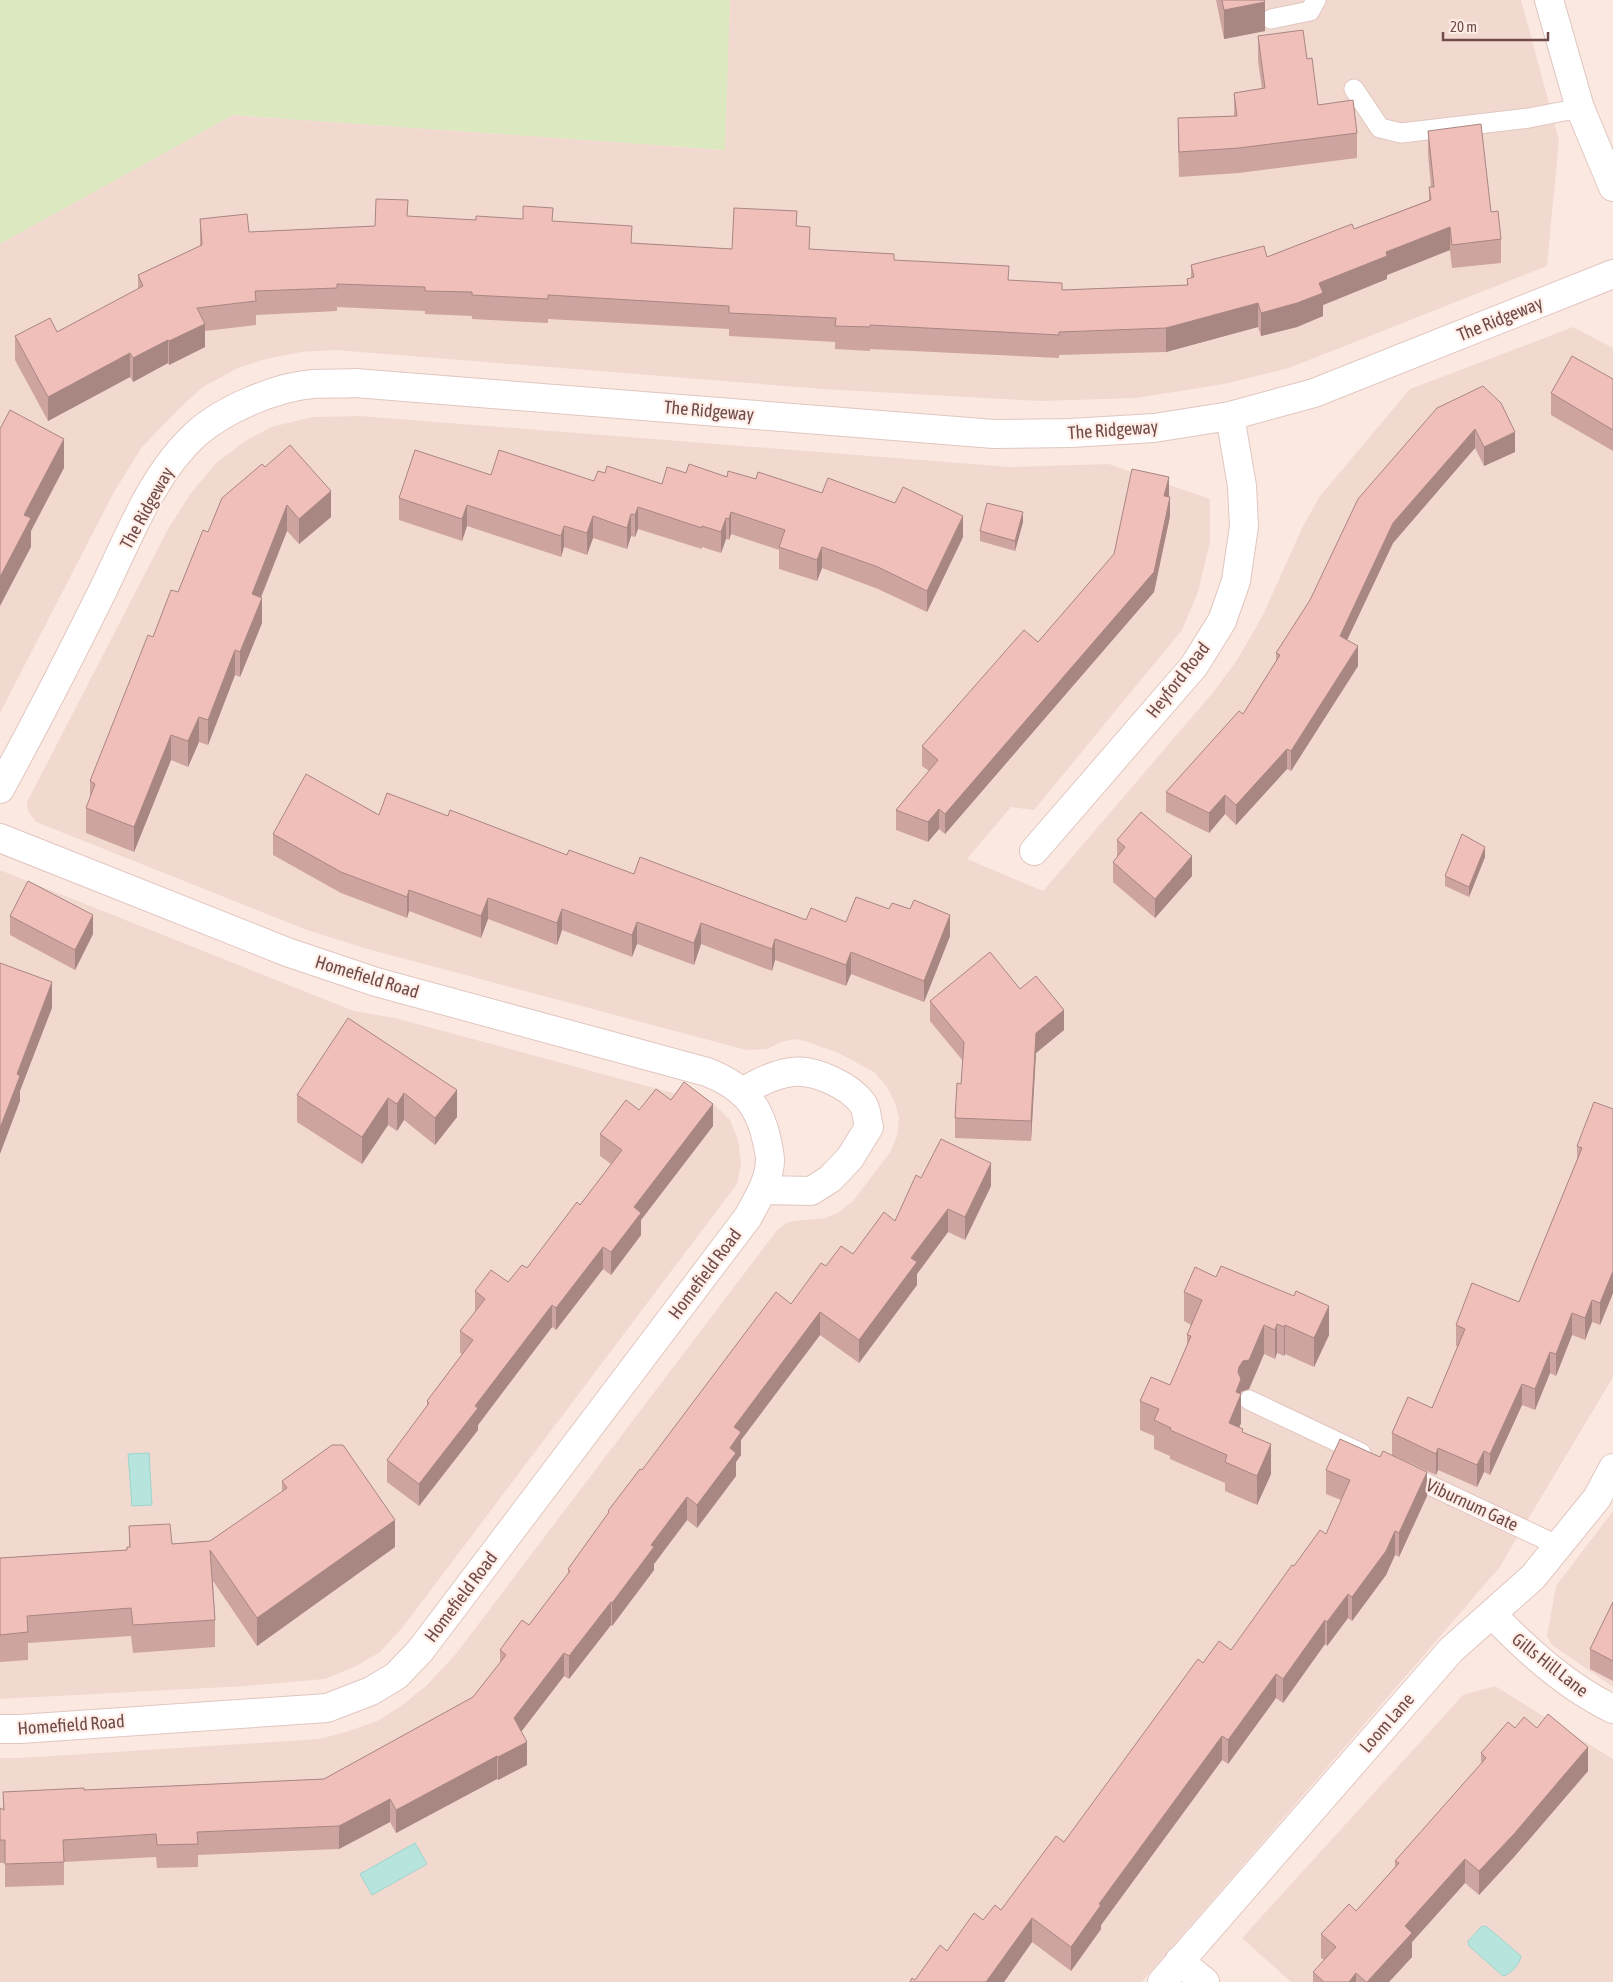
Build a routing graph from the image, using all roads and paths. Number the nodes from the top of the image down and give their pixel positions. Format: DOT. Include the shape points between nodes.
graph roads {
  1 [pos="1316,0"];
  2 [pos="1549,0"];
  3 [pos="1271,19"];
  4 [pos="1354,89"];
  5 [pos="1580,108"];
  6 [pos="1613,187"];
  7 [pos="1613,274"];
  8 [pos="1230,416"];
  9 [pos="0,789"];
  10 [pos="0,838"];
  11 [pos="1034,851"];
  12 [pos="741,1092"];
  13 [pos="763,1190"];
  14 [pos="1249,1400"];
  15 [pos="1374,1459"];
  16 [pos="1392,1468"];
  17 [pos="1613,1468"];
  18 [pos="1559,1546"];
  19 [pos="1492,1614"];
  20 [pos="1613,1709"];
  21 [pos="0,1729"];
  22 [pos="1179,1961"];
  23 [pos="1162,1982"];
  24 [pos="1205,1982"];
  1 -- 3 [label="lane" via="1310,11"];
  2 -- 5 [label="street"];
  4 -- 5 [label="lane" via="1380,128 1401,132 1529,118"];
  5 -- 6 [label="street"];
  7 -- 8 [label="street, The Ridgeway" via="1314,392"];
  8 -- 9 [label="street, The Ridgeway" via="1154,428 994,434 355,383 312,384 274,392 229,412 196,434 167,467"];
  8 -- 11 [label="street, Heyford Road" via="1242,486 1244,526 1236,580 1222,621 1194,666"];
  10 -- 12 [label="street, Homefield Road" via="287,952 376,982 707,1072 727,1080"];
  12 -- 13 [label="street, Homefield Road" via="758,1109 765,1132 770,1160"];
  12 -- 13 [label="street" via="792,1071 818,1075 849,1089 866,1113 869,1127 862,1141 830,1178 811,1191"];
  13 -- 21 [label="street, Homefield Road" via="748,1217 420,1651 396,1676 371,1691 327,1708"];
  14 -- 15 [label="lane"];
  16 -- 18 [label="lane, Viburnum Gate"];
  17 -- 18 [label="street, Loom Lane" via="1597,1498"];
  18 -- 19 [label="street, Loom Lane" via="1533,1577"];
  19 -- 20 [label="street, Gills Hill Lane" via="1547,1666"];
  19 -- 22 [label="street, Loom Lane" via="1451,1650"];
  22 -- 23 [label="street, Loom Lane"];
  22 -- 24 [label="street"];
}
